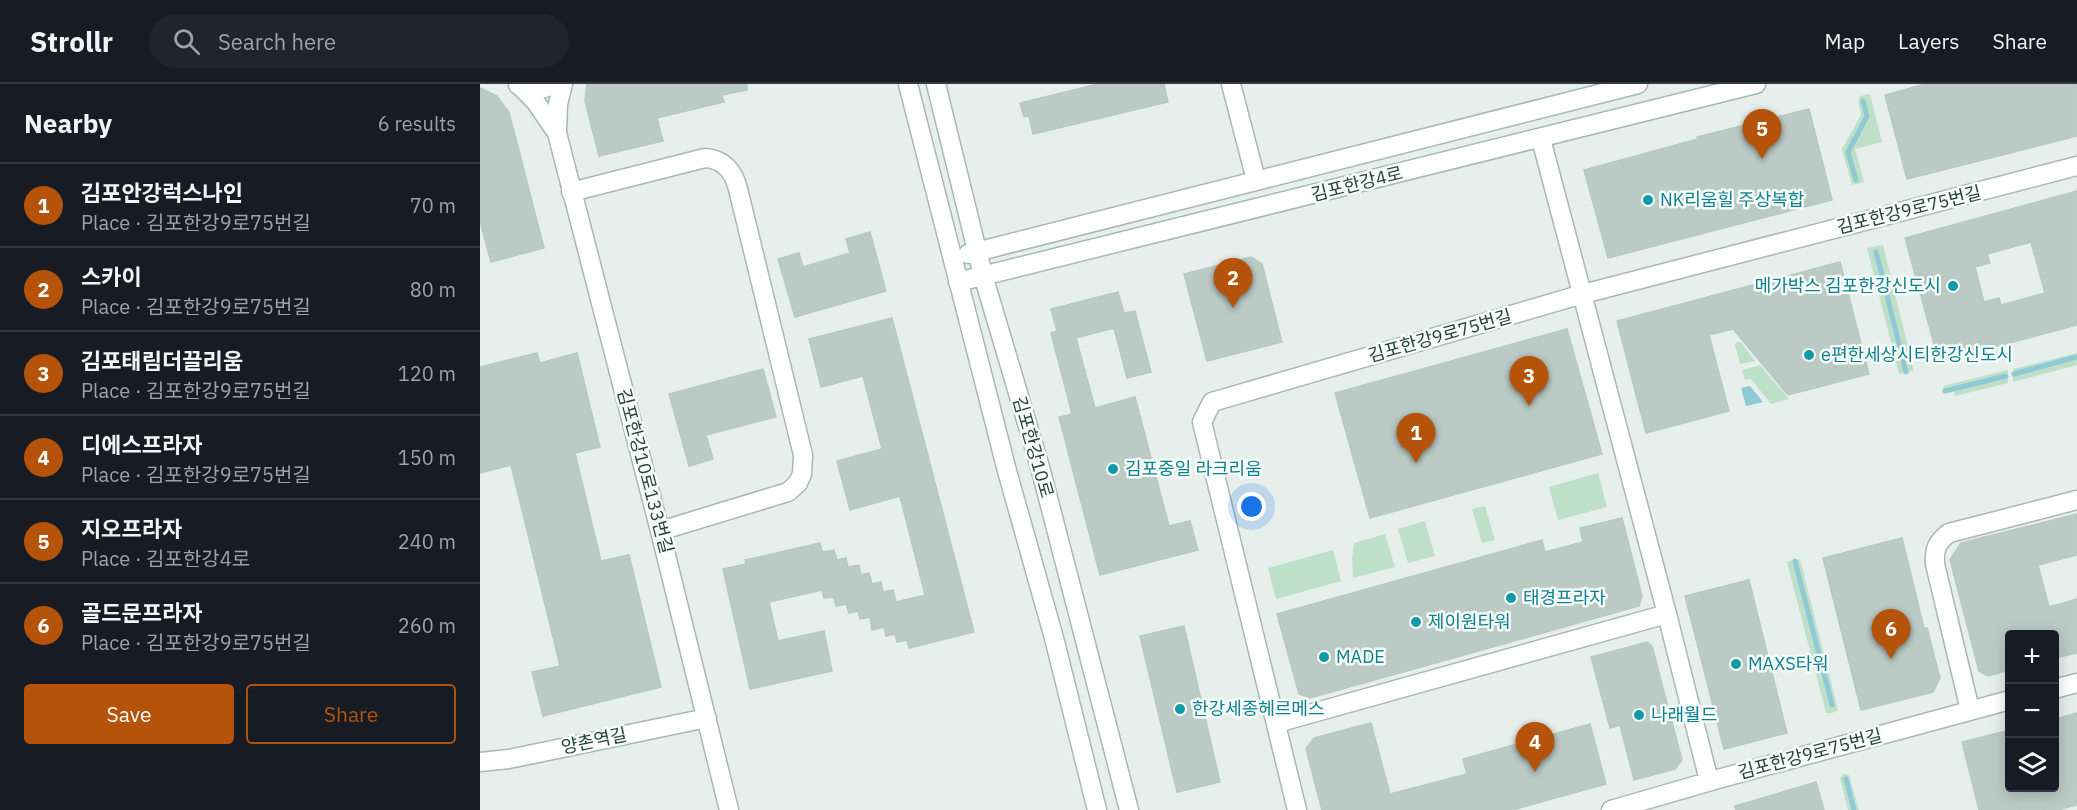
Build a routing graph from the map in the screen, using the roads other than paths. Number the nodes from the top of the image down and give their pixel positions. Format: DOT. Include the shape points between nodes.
graph roads {
  1 [pos="553,84"];
  2 [pos="563,84"];
  3 [pos="908,84"];
  4 [pos="936,84"];
  5 [pos="1231,84"];
  6 [pos="1638,84"];
  7 [pos="1756,84"];
  8 [pos="518,85"];
  9 [pos="557,133"];
  10 [pos="1540,139"];
  11 [pos="2077,166"];
  12 [pos="1256,180"];
  13 [pos="572,192"];
  14 [pos="978,251"];
  15 [pos="952,258"];
  16 [pos="983,275"];
  17 [pos="958,282"];
  18 [pos="1583,294"];
  19 [pos="2077,500"];
  20 [pos="660,531"];
  21 [pos="1667,614"];
  22 [pos="2077,683"];
  23 [pos="2059,688"];
  24 [pos="2005,701"];
  25 [pos="1970,710"];
  26 [pos="707,718"];
  27 [pos="1277,723"];
  28 [pos="480,762"];
  29 [pos="1709,781"];
  30 [pos="729,810"];
  31 [pos="1097,810"];
  32 [pos="1129,810"];
  33 [pos="1297,810"];
  34 [pos="1611,810"];
  1 -- 8 [label="street" via="538,90"];
  2 -- 9 [label="street"];
  3 -- 15 [label="street, 김포한강10로"];
  4 -- 14 [label="street, 김포한강10로"];
  5 -- 12 [label="street"];
  6 -- 12 [label="street, 김포한강4로"];
  7 -- 10 [label="street, 김포한강4로"];
  8 -- 9 [label="street" via="541,108"];
  9 -- 13 [label="street, 김포한강10로133번길"];
  10 -- 16 [label="street, 김포한강4로"];
  10 -- 18 [label="street"];
  11 -- 18 [label="street, 김포한강9로75번길"];
  12 -- 14 [label="street, 김포한강4로"];
  13 -- 20 [label="street, 김포한강10로133번길"];
  13 -- 20 [label="street" via="705,158 726,166 736,179 804,465 798,483 780,496"];
  14 -- 15 [label="street, 김포한강4로"];
  14 -- 16 [label="street, 김포한강10로"];
  15 -- 17 [label="street, 김포한강10로"];
  16 -- 17 [label="street, 김포한강4로"];
  16 -- 32 [label="street, 김포한강10로" via="1040,467"];
  17 -- 31 [label="street, 김포한강10로"];
  18 -- 21 [label="street"];
  18 -- 27 [label="street, 김포한강9로75번길" via="1212,402 1202,422"];
  19 -- 25 [label="street" via="1949,533 1934,550"];
  20 -- 26 [label="street, 김포한강10로133번길"];
  21 -- 27 [label="street"];
  21 -- 29 [label="street"];
  22 -- 23 [label="street"];
  24 -- 25 [label="street, 김포한강9로75번길"];
  25 -- 29 [label="street, 김포한강9로75번길"];
  26 -- 28 [label="street, 양촌역길"];
  26 -- 30 [label="street, 김포한강10로133번길"];
  27 -- 33 [label="street, 김포한강9로75번길"];
  29 -- 34 [label="street, 김포한강9로75번길"];
}
